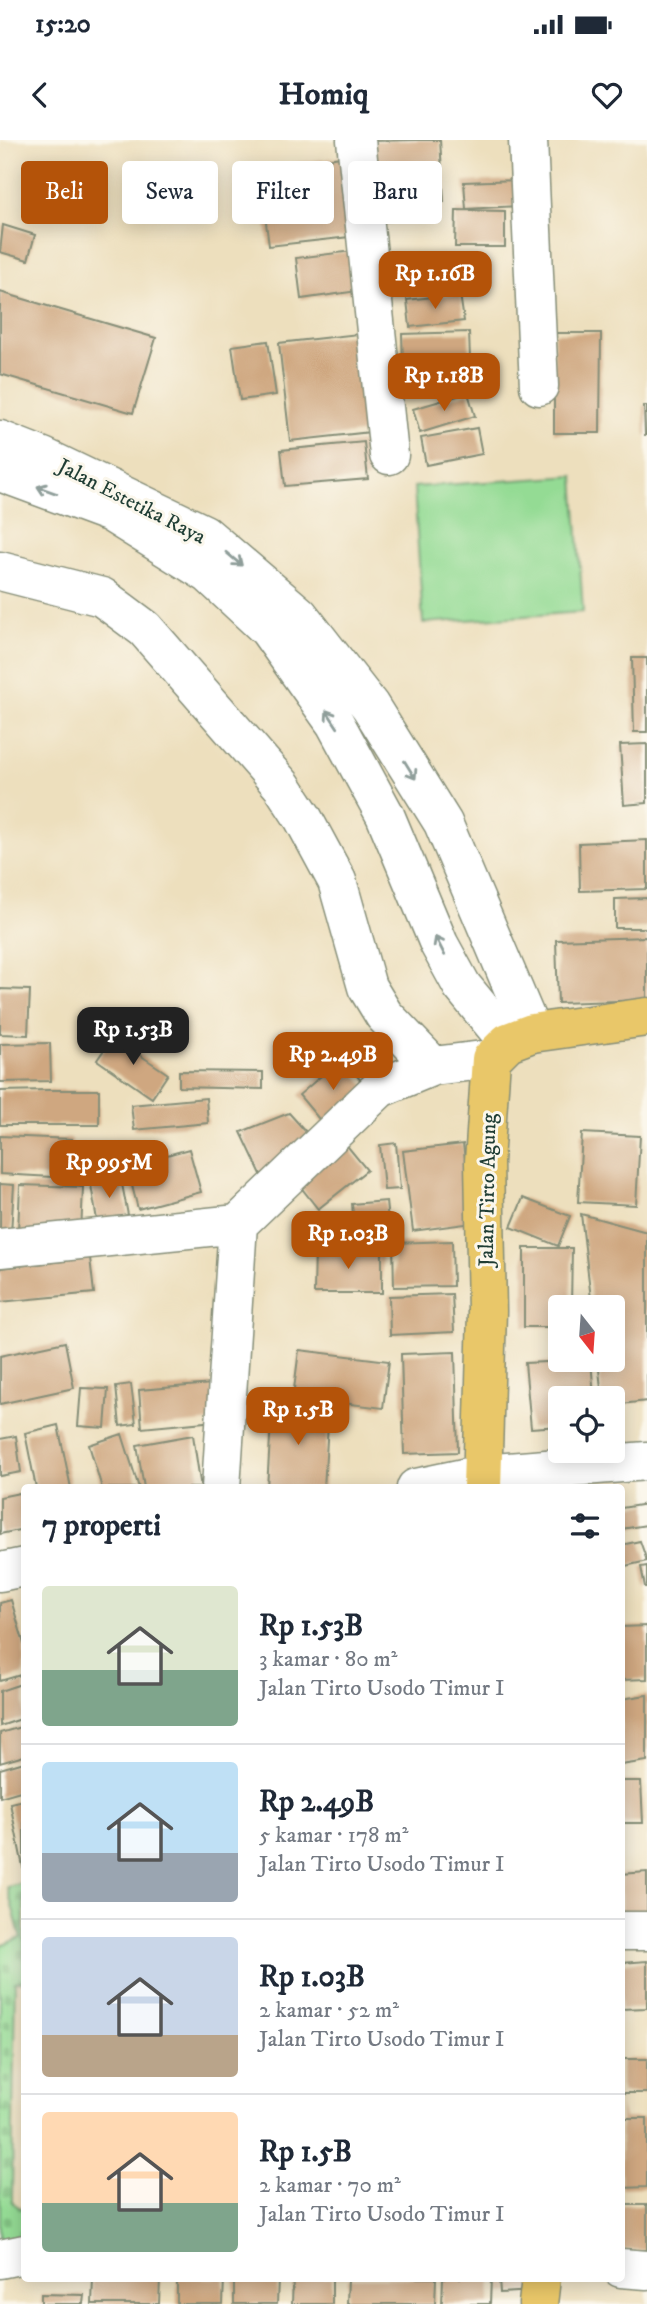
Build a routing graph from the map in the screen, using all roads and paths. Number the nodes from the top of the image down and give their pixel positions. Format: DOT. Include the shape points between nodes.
graph roads {
  1 [pos="356,140"];
  2 [pos="528,140"];
  3 [pos="539,386"];
  4 [pos="0,440"];
  5 [pos="389,455"];
  6 [pos="0,472"];
  7 [pos="0,571"];
  8 [pos="389,737"];
  9 [pos="354,758"];
  10 [pos="502,967"];
  11 [pos="462,986"];
  12 [pos="647,1017"];
  13 [pos="510,1044"];
  14 [pos="433,1066"];
  15 [pos="238,1224"];
  16 [pos="0,1248"];
  17 [pos="647,1461"];
  18 [pos="482,1481"];
  19 [pos="220,1484"];
  20 [pos="454,1484"];
  21 [pos="625,1931"];
  22 [pos="647,1931"];
  23 [pos="21,2255"];
  24 [pos="0,2259"];
  25 [pos="625,2268"];
  26 [pos="647,2270"];
  27 [pos="541,2282"];
  28 [pos="538,2304"];
  1 -- 5 [label="street"];
  2 -- 3 [label="street"];
  4 -- 8 [label="street, Jalan Estetika Raya, one-way" via="204,534 299,615"];
  9 -- 6 [label="street, Jalan Estetika Raya, one-way" via="335,723 268,629 209,574 111,513"];
  7 -- 14 [label="street" via="102,597 145,629 173,661 282,786 303,818 337,881 374,1002"];
  8 -- 9 [label="street"];
  8 -- 10 [label="street, Jalan Estetika Raya, one-way" via="443,823"];
  11 -- 9 [label="street, Jalan Estetika Raya, one-way" via="439,944 385,815"];
  10 -- 11 [label="street"];
  10 -- 13 [label="street, Jalan Estetika Raya"];
  11 -- 13 [label="street, Jalan Estetika Raya"];
  12 -- 13 [label="main road"];
  13 -- 14 [label="street"];
  13 -- 18 [label="main road, Jalan Tirto Agung" via="484,1162 487,1311"];
  14 -- 15 [label="street" via="380,1088"];
  15 -- 16 [label="street"];
  15 -- 19 [label="street"];
  17 -- 18 [label="street"];
  18 -- 20 [label="street"];
  21 -- 22 [label="street"];
  23 -- 24 [label="street"];
  25 -- 26 [label="street"];
  27 -- 28 [label="main road"];
}
